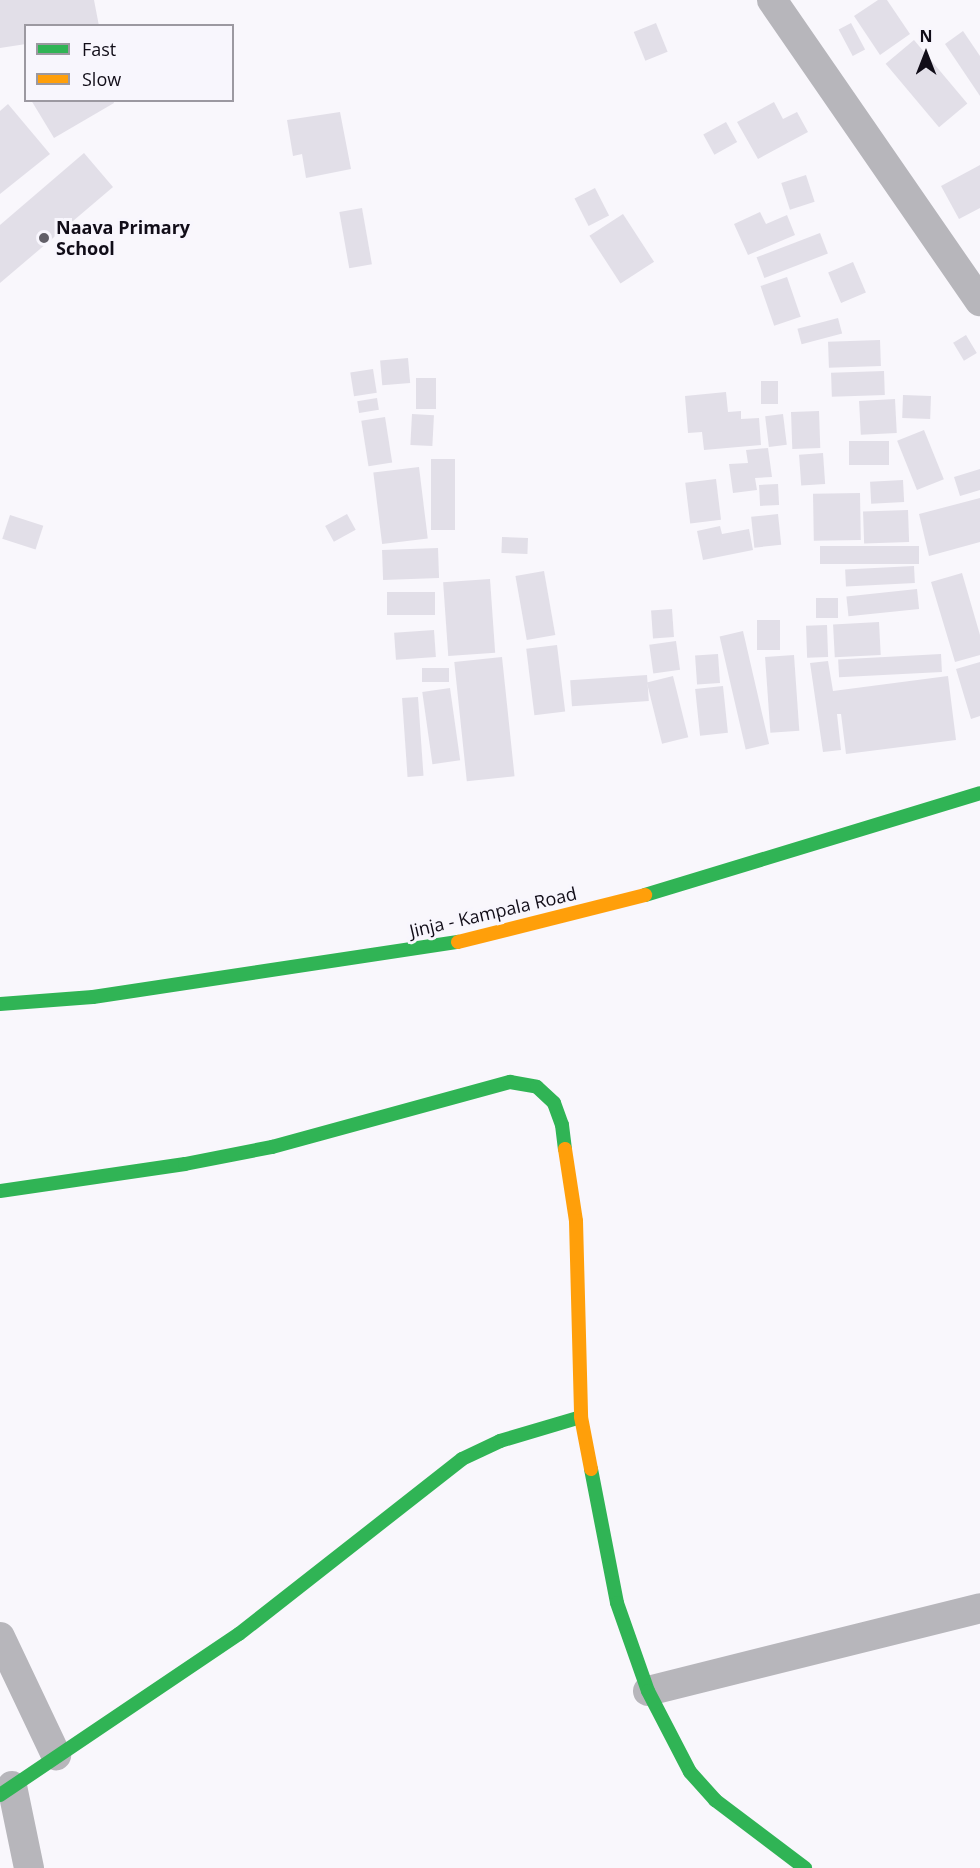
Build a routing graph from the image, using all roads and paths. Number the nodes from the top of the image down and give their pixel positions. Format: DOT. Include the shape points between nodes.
graph roads {
  1 [pos="772,0"];
  2 [pos="980,301"];
  3 [pos="980,793"];
  4 [pos="0,1005"];
  5 [pos="0,1191"];
  6 [pos="581,1417"];
  7 [pos="980,1608"];
  8 [pos="0,1637"];
  9 [pos="648,1691"];
  10 [pos="56,1755"];
  11 [pos="6,1790"];
  12 [pos="30,1868"];
  13 [pos="806,1868"];
  1 -- 2 [label="street"];
  3 -- 4 [label="main road, Jinja - Kampala Road" via="648,894 456,942 93,997"];
  5 -- 6 [label="main road" via="272,1148 510,1082 537,1087 554,1103 562,1125 576,1221"];
  6 -- 9 [label="main road" via="617,1603"];
  6 -- 10 [label="main road" via="500,1441 462,1459 238,1634"];
  7 -- 9 [label="street"];
  8 -- 10 [label="street"];
  9 -- 13 [label="main road" via="690,1772 702,1786"];
  10 -- 11 [label="main road"];
  11 -- 12 [label="street"];
}
